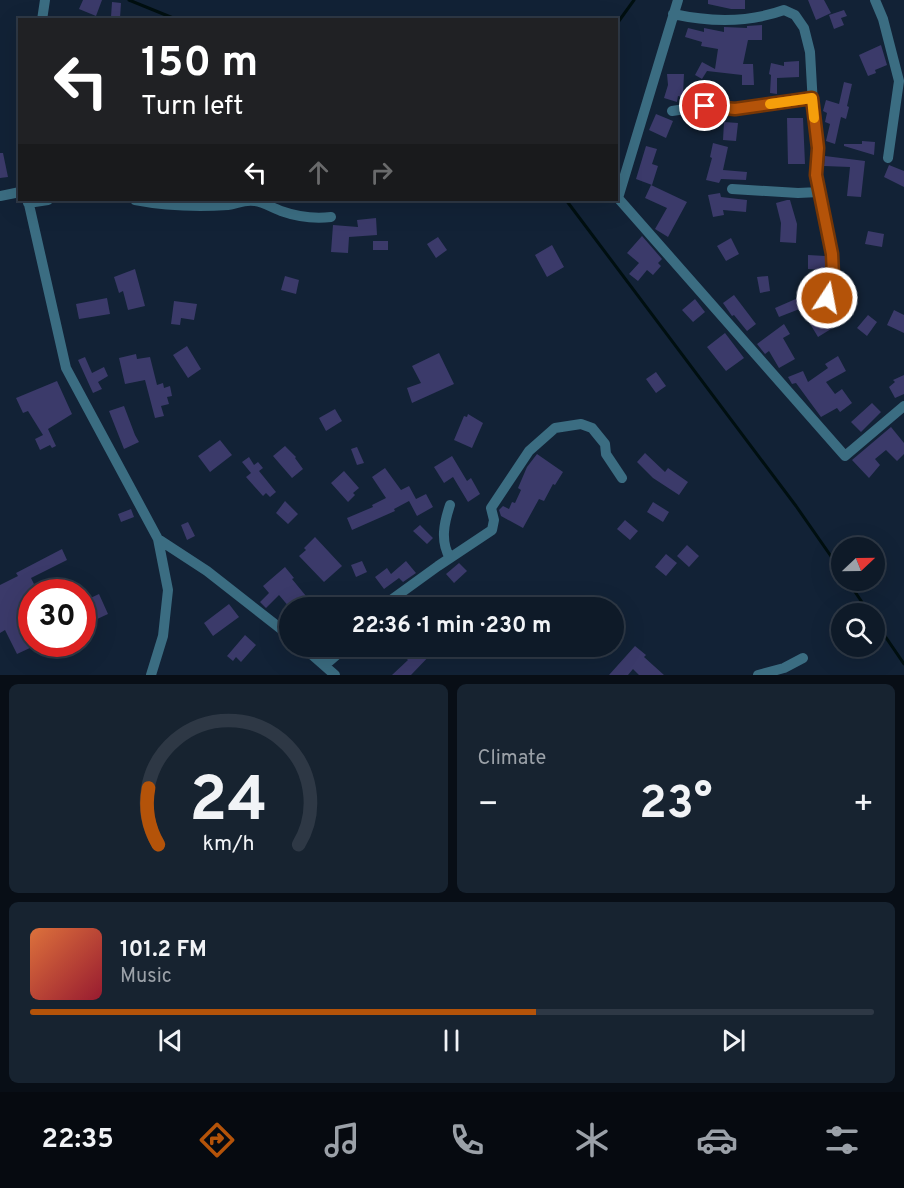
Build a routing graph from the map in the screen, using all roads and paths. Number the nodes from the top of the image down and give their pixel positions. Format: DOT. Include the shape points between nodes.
graph roads {
  1 [pos="45,0"];
  2 [pos="678,0"];
  3 [pos="875,0"];
  4 [pos="673,14"];
  5 [pos="42,18"];
  6 [pos="812,98"];
  7 [pos="672,111"];
  8 [pos="888,158"];
  9 [pos="732,189"];
  10 [pos="18,192"];
  11 [pos="819,192"];
  12 [pos="0,196"];
  13 [pos="28,201"];
  14 [pos="141,201"];
  15 [pos="240,201"];
  16 [pos="257,201"];
  17 [pos="331,217"];
  18 [pos="825,303"];
  19 [pos="904,406"];
  20 [pos="622,478"];
  21 [pos="450,505"];
  22 [pos="158,539"];
  23 [pos="450,558"];
  24 [pos="395,597"];
  25 [pos="279,627"];
  26 [pos="315,657"];
  27 [pos="334,657"];
  28 [pos="804,658"];
  29 [pos="325,665"];
  30 [pos="151,675"];
  31 [pos="335,675"];
  32 [pos="758,675"];
  1 -- 5 [label="street"];
  2 -- 4 [label="street"];
  3 -- 8 [label="street" via="899,81"];
  4 -- 6 [label="street" via="722,21 784,10 795,15 804,28 810,52"];
  4 -- 19 [label="street" via="618,198 845,456"];
  6 -- 7 [label="street" via="735,109 705,106"];
  6 -- 11 [label="street"];
  9 -- 11 [label="street"];
  10 -- 12 [label="street"];
  11 -- 18 [label="street" via="832,254 833,276"];
  13 -- 22 [label="street" via="66,368"];
  14 -- 15 [label="street" via="194,206"];
  16 -- 17 [label="street" via="311,219"];
  20 -- 23 [label="street" via="592,428 581,424 555,428 529,451 491,508 492,530"];
  21 -- 23 [label="street" via="443,541"];
  22 -- 25 [label="street" via="207,571"];
  22 -- 30 [label="street" via="168,590 163,636"];
  23 -- 24 [label="street"];
  26 -- 29 [label="street"];
  27 -- 29 [label="street"];
  28 -- 32 [label="street"];
  29 -- 31 [label="street"];
}
